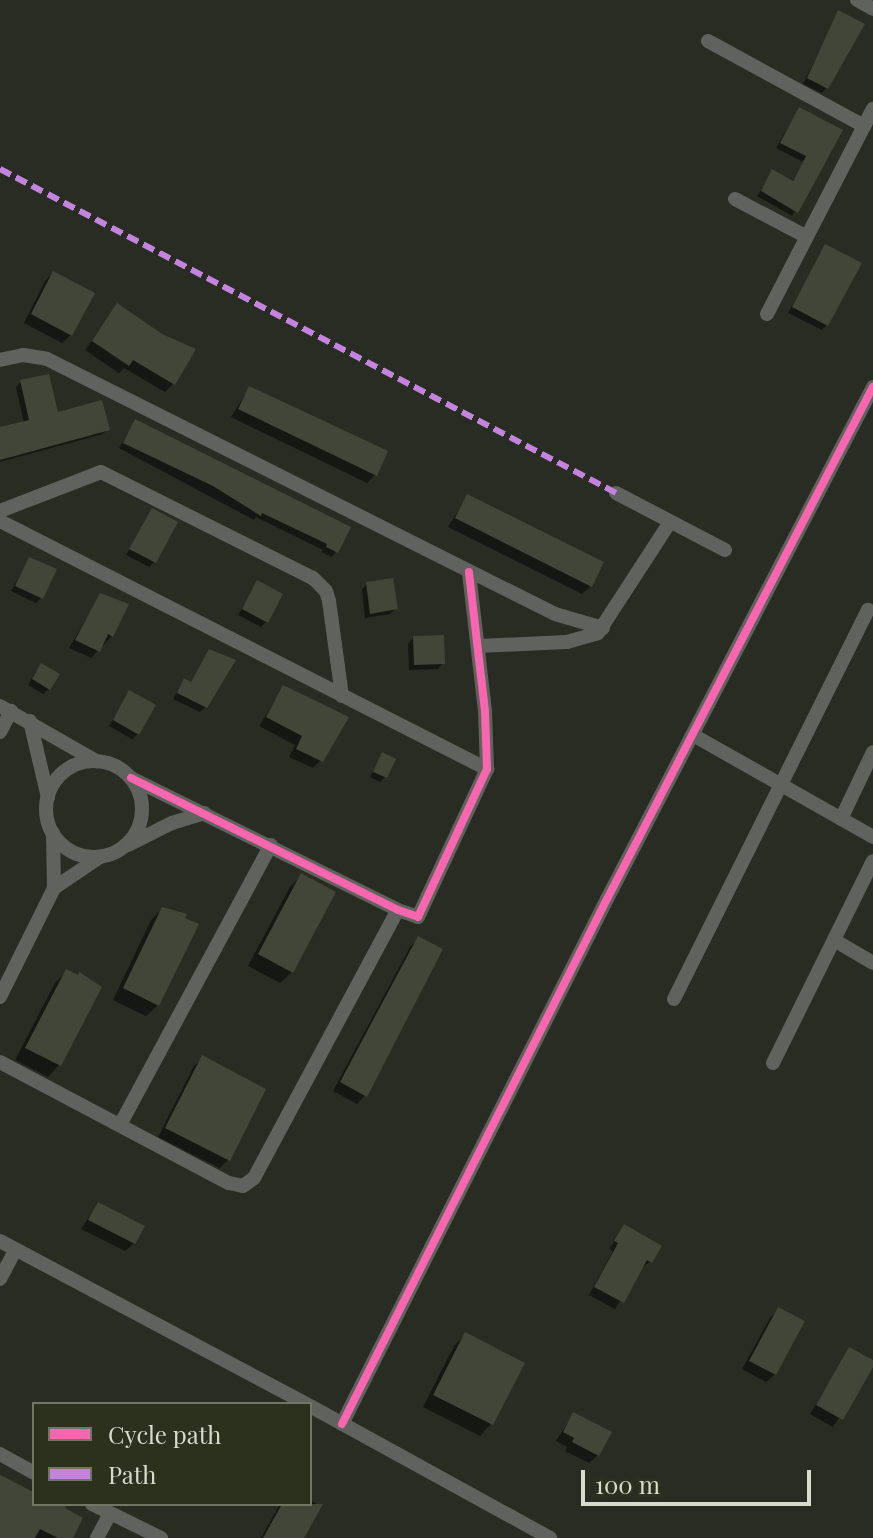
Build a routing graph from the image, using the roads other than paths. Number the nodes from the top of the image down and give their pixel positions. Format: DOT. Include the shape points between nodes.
graph roads {
  1 [pos="857,0"];
  2 [pos="873,9"];
  3 [pos="708,41"];
  4 [pos="873,109"];
  5 [pos="864,126"];
  6 [pos="735,199"];
  7 [pos="807,237"];
  8 [pos="767,314"];
  9 [pos="0,360"];
  10 [pos="873,387"];
  11 [pos="616,493"];
  12 [pos="0,511"];
  13 [pos="0,521"];
  14 [pos="670,522"];
  15 [pos="725,550"];
  16 [pos="469,572"];
  17 [pos="868,610"];
  18 [pos="603,628"];
  19 [pos="479,646"];
  20 [pos="342,696"];
  21 [pos="5,708"];
  22 [pos="30,721"];
  23 [pos="0,732"];
  24 [pos="693,735"];
  25 [pos="873,752"];
  26 [pos="96,761"];
  27 [pos="487,769"];
  28 [pos="131,778"];
  29 [pos="780,784"];
  30 [pos="48,798"];
  31 [pos="204,813"];
  32 [pos="841,819"];
  33 [pos="53,833"];
  34 [pos="873,837"];
  35 [pos="271,845"];
  36 [pos="125,846"];
  37 [pos="101,856"];
  38 [pos="873,861"];
  39 [pos="54,888"];
  40 [pos="398,910"];
  41 [pos="834,940"];
  42 [pos="873,963"];
  43 [pos="2,987"];
  44 [pos="674,999"];
  45 [pos="0,1062"];
  46 [pos="773,1063"];
  47 [pos="120,1125"];
  48 [pos="0,1241"];
  49 [pos="15,1251"];
  50 [pos="0,1279"];
  51 [pos="302,1402"];
  52 [pos="312,1407"];
  53 [pos="342,1424"];
  54 [pos="0,1454"];
  55 [pos="32,1472"];
  56 [pos="96,1506"];
  57 [pos="110,1514"];
  58 [pos="97,1538"];
  59 [pos="161,1538"];
  60 [pos="550,1538"];
  1 -- 2 [label="street"];
  3 -- 5 [label="street"];
  4 -- 5 [label="street"];
  5 -- 7 [label="street"];
  6 -- 7 [label="street"];
  7 -- 8 [label="street"];
  9 -- 16 [label="street" via="23,355 47,359"];
  10 -- 24 [label="street"];
  11 -- 14 [label="street"];
  12 -- 20 [label="street" via="101,472 313,578 329,601"];
  13 -- 20 [label="street"];
  14 -- 15 [label="street"];
  14 -- 18 [label="street"];
  16 -- 18 [label="street" via="555,614"];
  16 -- 19 [label="street"];
  17 -- 29 [label="street"];
  18 -- 19 [label="street" via="580,640"];
  19 -- 27 [label="street"];
  20 -- 27 [label="street"];
  21 -- 22 [label="street"];
  21 -- 23 [label="street"];
  22 -- 26 [label="street"];
  22 -- 30 [label="street"];
  24 -- 29 [label="street"];
  24 -- 53 [label="street"];
  25 -- 32 [label="street"];
  26 -- 28 [label="street"];
  26 -- 30 [label="street" via="65,771"];
  27 -- 40 [label="street" via="422,914"];
  28 -- 31 [label="street"];
  28 -- 36 [label="street" via="142,813"];
  29 -- 32 [label="street"];
  29 -- 44 [label="street"];
  30 -- 33 [label="street"];
  31 -- 35 [label="street"];
  31 -- 36 [label="street"];
  32 -- 34 [label="street"];
  33 -- 37 [label="street" via="74,852"];
  33 -- 39 [label="street"];
  35 -- 40 [label="street"];
  35 -- 47 [label="street"];
  36 -- 37 [label="street"];
  37 -- 39 [label="street"];
  38 -- 41 [label="street"];
  39 -- 43 [label="street"];
  40 -- 47 [label="street" via="254,1178 243,1186 229,1183"];
  41 -- 42 [label="street"];
  41 -- 46 [label="street"];
  45 -- 47 [label="street"];
  48 -- 49 [label="street"];
  49 -- 50 [label="street"];
  49 -- 51 [label="street"];
  52 -- 53 [label="street"];
  53 -- 60 [label="street"];
  54 -- 55 [label="street"];
  56 -- 57 [label="street"];
  57 -- 58 [label="street"];
  57 -- 59 [label="street"];
}
